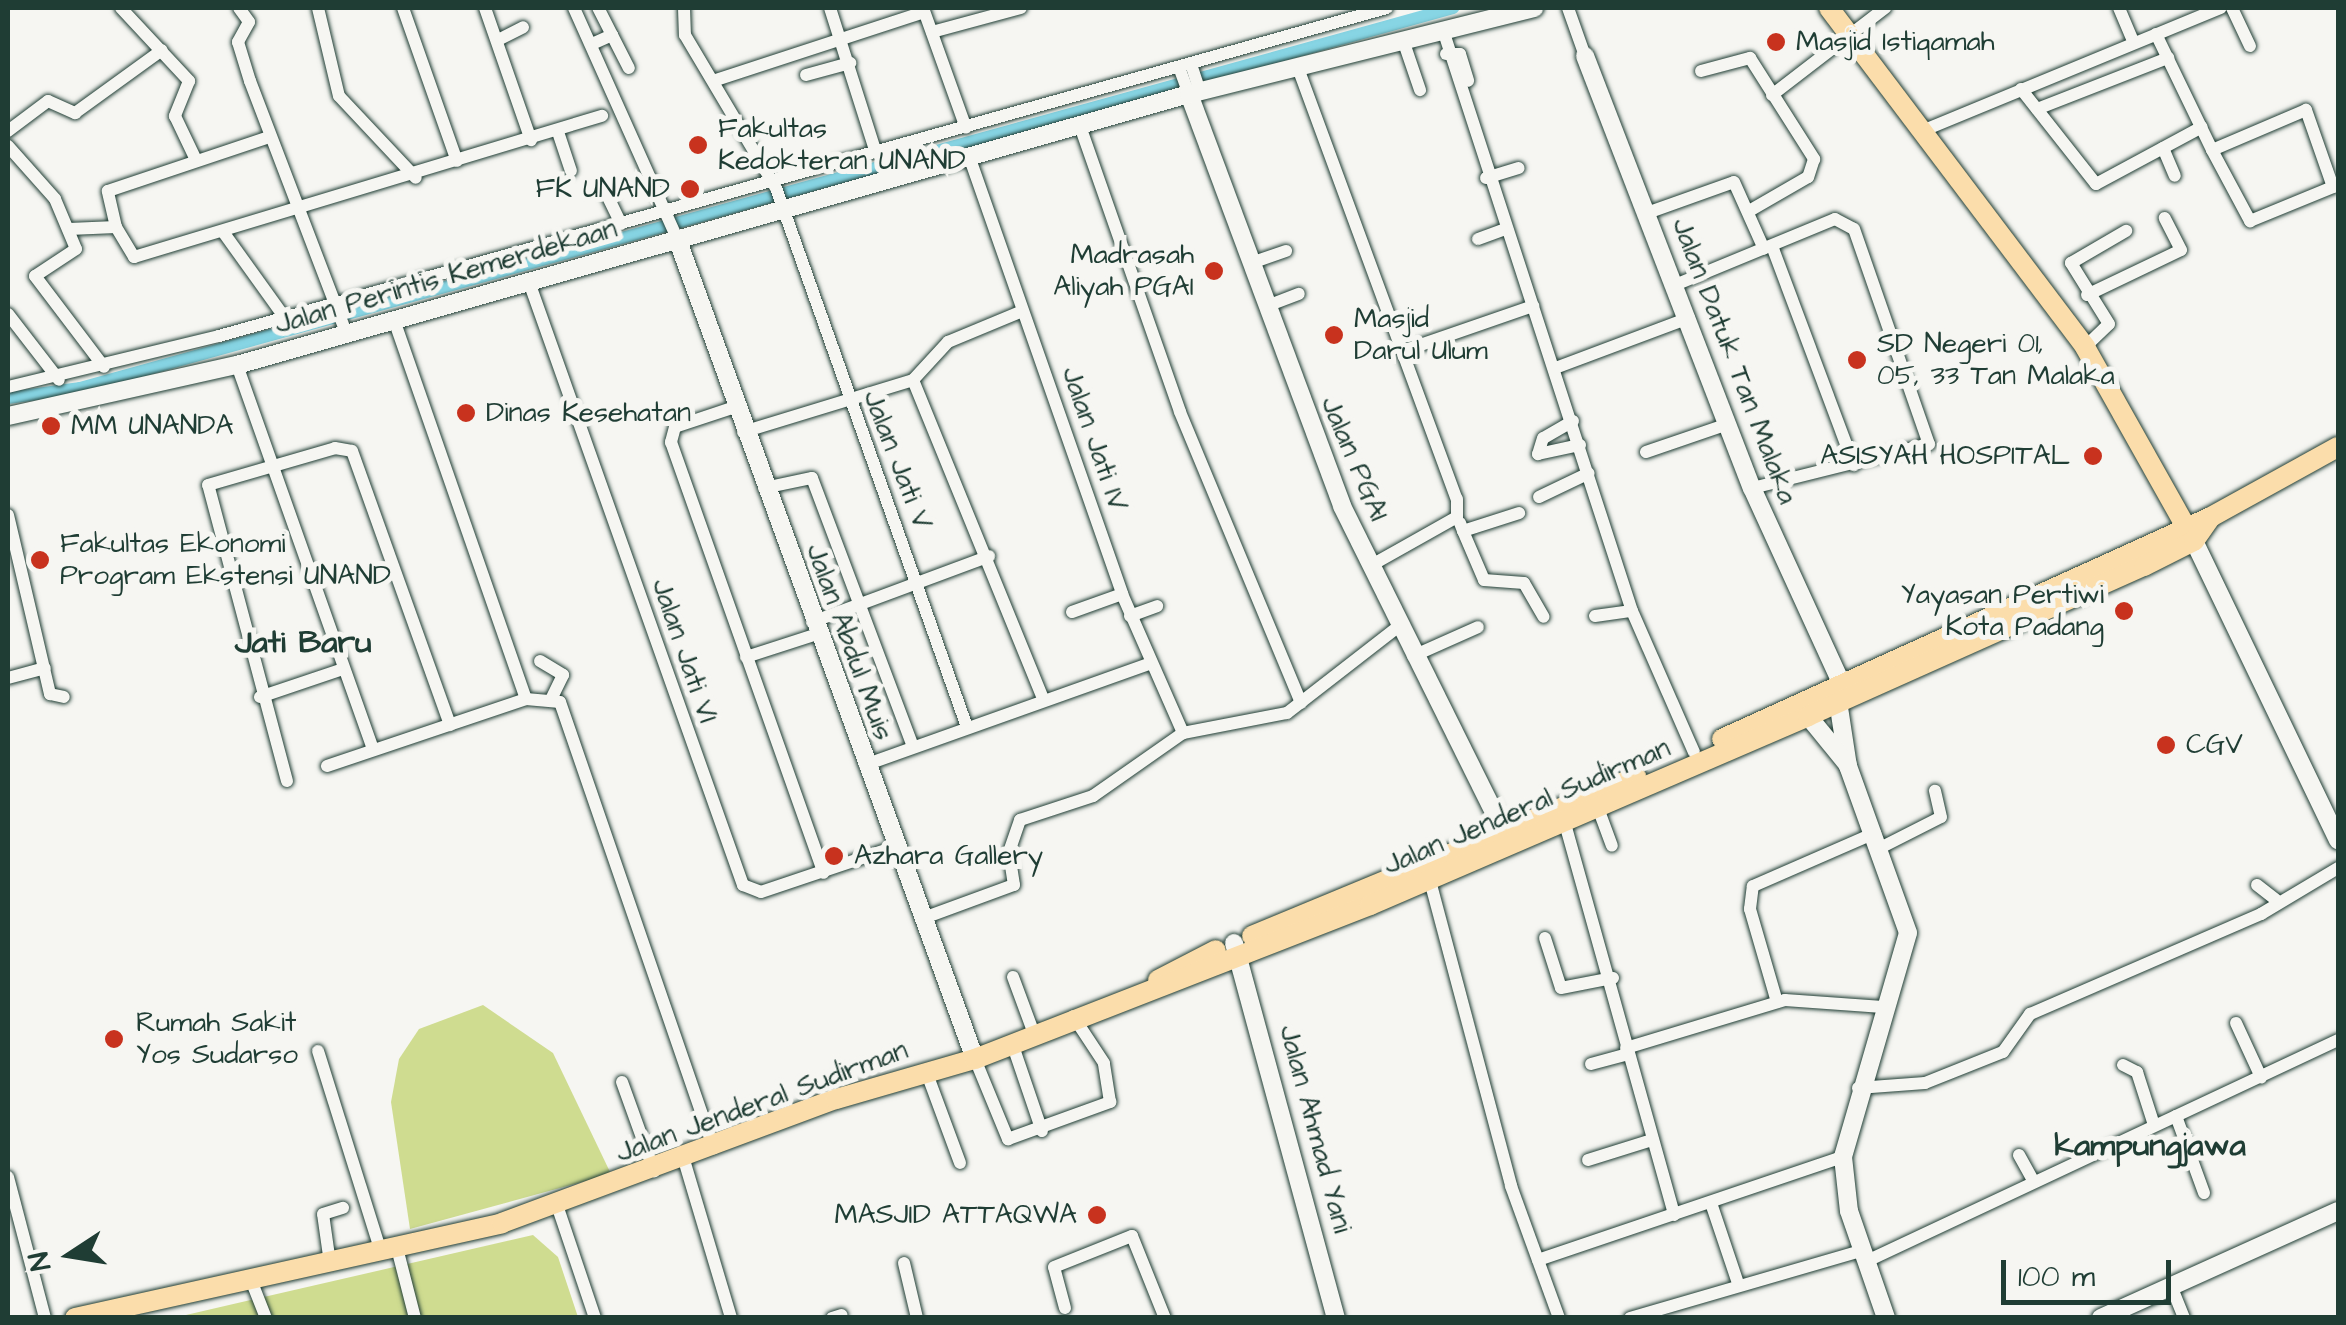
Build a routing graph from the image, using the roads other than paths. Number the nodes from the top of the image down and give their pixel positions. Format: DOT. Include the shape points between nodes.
graph roads {
  1 [pos="121,8"];
  2 [pos="238,8"];
  3 [pos="318,8"];
  4 [pos="403,8"];
  5 [pos="486,8"];
  6 [pos="574,8"];
  7 [pos="598,8"];
  8 [pos="684,8"];
  9 [pos="830,8"];
  10 [pos="1021,8"];
  11 [pos="1385,8"];
  12 [pos="1534,8"];
  13 [pos="1568,8"];
  14 [pos="1829,8"];
  15 [pos="1885,8"];
  16 [pos="2119,8"];
  17 [pos="2232,8"];
  18 [pos="2213,9"];
  19 [pos="924,10"];
  20 [pos="523,28"];
  21 [pos="1442,30"];
  22 [pos="932,32"];
  23 [pos="2156,34"];
  24 [pos="612,35"];
  25 [pos="1850,35"];
  26 [pos="840,38"];
  27 [pos="498,40"];
  28 [pos="1403,40"];
  29 [pos="2134,42"];
  30 [pos="592,44"];
  31 [pos="2250,46"];
  32 [pos="162,50"];
  33 [pos="1446,54"];
  34 [pos="1586,56"];
  35 [pos="2168,58"];
  36 [pos="850,63"];
  37 [pos="629,68"];
  38 [pos="1298,68"];
  39 [pos="1700,71"];
  40 [pos="806,74"];
  41 [pos="716,80"];
  42 [pos="1191,80"];
  43 [pos="1468,81"];
  44 [pos="2021,89"];
  45 [pos="1420,90"];
  46 [pos="1772,95"];
  47 [pos="877,102"];
  48 [pos="2037,109"];
  49 [pos="602,116"];
  50 [pos="866,116"];
  51 [pos="1080,126"];
  52 [pos="2202,127"];
  53 [pos="966,128"];
  54 [pos="1922,130"];
  55 [pos="8,131"];
  56 [pos="558,132"];
  57 [pos="269,137"];
  58 [pos="531,140"];
  59 [pos="8,146"];
  60 [pos="2163,148"];
  61 [pos="2212,150"];
  62 [pos="876,152"];
  63 [pos="2332,155"];
  64 [pos="969,156"];
  65 [pos="195,158"];
  66 [pos="458,161"];
  67 [pos="1519,168"];
  68 [pos="571,171"];
  69 [pos="2175,176"];
  70 [pos="416,178"];
  71 [pos="1486,178"];
  72 [pos="607,195"];
  73 [pos="778,195"];
  74 [pos="300,209"];
  75 [pos="1748,210"];
  76 [pos="671,212"];
  77 [pos="1646,214"];
  78 [pos="2165,218"];
  79 [pos="622,224"];
  80 [pos="116,227"];
  81 [pos="69,229"];
  82 [pos="1506,229"];
  83 [pos="2126,232"];
  84 [pos="224,233"];
  85 [pos="677,237"];
  86 [pos="1478,239"];
  87 [pos="1768,247"];
  88 [pos="1286,251"];
  89 [pos="1254,262"];
  90 [pos="529,282"];
  91 [pos="1675,285"];
  92 [pos="1298,294"];
  93 [pos="2087,295"];
  94 [pos="339,305"];
  95 [pos="1267,306"];
  96 [pos="1532,306"];
  97 [pos="1020,312"];
  98 [pos="8,314"];
  99 [pos="284,318"];
  100 [pos="1689,318"];
  101 [pos="394,320"];
  102 [pos="345,329"];
  103 [pos="2085,347"];
  104 [pos="1403,351"];
  105 [pos="238,364"];
  106 [pos="104,367"];
  107 [pos="1558,367"];
  108 [pos="59,380"];
  109 [pos="913,380"];
  110 [pos="8,386"];
  111 [pos="848,400"];
  112 [pos="735,407"];
  113 [pos="8,416"];
  114 [pos="1574,421"];
  115 [pos="1728,424"];
  116 [pos="743,432"];
  117 [pos="1580,446"];
  118 [pos="2338,447"];
  119 [pos="1646,452"];
  120 [pos="270,465"];
  121 [pos="1854,465"];
  122 [pos="1589,473"];
  123 [pos="764,488"];
  124 [pos="1752,488"];
  125 [pos="1539,497"];
  126 [pos="1519,513"];
  127 [pos="8,515"];
  128 [pos="1457,516"];
  129 [pos="1463,531"];
  130 [pos="2189,532"];
  131 [pos="988,556"];
  132 [pos="1370,566"];
  133 [pos="1613,579"];
  134 [pos="918,582"];
  135 [pos="1122,594"];
  136 [pos="859,604"];
  137 [pos="1157,606"];
  138 [pos="1072,612"];
  139 [pos="1628,612"];
  140 [pos="1130,616"];
  141 [pos="1595,616"];
  142 [pos="1544,617"];
  143 [pos="1399,626"];
  144 [pos="815,628"];
  145 [pos="1478,628"];
  146 [pos="1413,656"];
  147 [pos="746,657"];
  148 [pos="540,661"];
  149 [pos="1149,664"];
  150 [pos="46,668"];
  151 [pos="344,669"];
  152 [pos="8,678"];
  153 [pos="1840,691"];
  154 [pos="64,697"];
  155 [pos="260,697"];
  156 [pos="552,698"];
  157 [pos="526,699"];
  158 [pos="1043,699"];
  159 [pos="1301,703"];
  160 [pos="1808,716"];
  161 [pos="450,725"];
  162 [pos="967,726"];
  163 [pos="1183,733"];
  164 [pos="914,747"];
  165 [pos="373,749"];
  166 [pos="1694,752"];
  167 [pos="865,765"];
  168 [pos="327,766"];
  169 [pos="1848,766"];
  170 [pos="288,781"];
  171 [pos="1934,791"];
  172 [pos="1598,808"];
  173 [pos="1564,820"];
  174 [pos="1503,830"];
  175 [pos="2338,840"];
  176 [pos="1877,841"];
  177 [pos="1612,846"];
  178 [pos="892,848"];
  179 [pos="2338,868"];
  180 [pos="824,873"];
  181 [pos="1428,877"];
  182 [pos="2257,885"];
  183 [pos="2276,900"];
  184 [pos="921,919"];
  185 [pos="1545,938"];
  186 [pos="1236,950"];
  187 [pos="1013,977"];
  188 [pos="1613,978"];
  189 [pos="1777,1002"];
  190 [pos="1883,1007"];
  191 [pos="1073,1016"];
  192 [pos="2236,1023"];
  193 [pos="1033,1032"];
  194 [pos="2338,1040"];
  195 [pos="1012,1043"];
  196 [pos="318,1051"];
  197 [pos="1627,1051"];
  198 [pos="975,1058"];
  199 [pos="1591,1064"];
  200 [pos="2123,1064"];
  201 [pos="926,1071"];
  202 [pos="2262,1077"];
  203 [pos="622,1082"];
  204 [pos="1858,1088"];
  205 [pos="2176,1116"];
  206 [pos="2154,1125"];
  207 [pos="1042,1132"];
  208 [pos="1652,1140"];
  209 [pos="714,1148"];
  210 [pos="2019,1154"];
  211 [pos="1843,1157"];
  212 [pos="684,1160"];
  213 [pos="1588,1160"];
  214 [pos="960,1163"];
  215 [pos="655,1173"];
  216 [pos="8,1177"];
  217 [pos="2032,1180"];
  218 [pos="2204,1193"];
  219 [pos="1711,1202"];
  220 [pos="557,1205"];
  221 [pos="343,1208"];
  222 [pos="2338,1212"];
  223 [pos="1674,1215"];
  224 [pos="389,1250"];
  225 [pos="1864,1256"];
  226 [pos="1538,1260"];
  227 [pos="330,1263"];
  228 [pos="904,1263"];
  229 [pos="251,1280"];
  230 [pos="1738,1283"];
  231 [pos="2172,1288"];
  232 [pos="1065,1308"];
  233 [pos="130,1312"];
  234 [pos="45,1318"];
  235 [pos="74,1318"];
  236 [pos="266,1318"];
  237 [pos="415,1318"];
  238 [pos="594,1318"];
  239 [pos="732,1318"];
  240 [pos="917,1318"];
  241 [pos="1165,1318"];
  242 [pos="1336,1318"];
  243 [pos="1559,1318"];
  244 [pos="1630,1318"];
  245 [pos="1886,1318"];
  246 [pos="2101,1318"];
  247 [pos="2184,1318"];
  1 -- 32 [label="street"];
  2 -- 57 [label="street" via="249,22 238,42"];
  3 -- 70 [label="street" via="339,96"];
  4 -- 66 [label="street"];
  5 -- 27 [label="street"];
  6 -- 30 [label="street"];
  7 -- 24 [label="street"];
  8 -- 41 [label="street, Jalan Jati V" via="685,35"];
  9 -- 26 [label="street"];
  10 -- 22 [label="street"];
  11 -- 42 [label="street"];
  12 -- 21 [label="main road, Jalan Perintis Kemerdekaan"];
  13 -- 34 [label="street"];
  14 -- 25 [label="main road"];
  15 -- 25 [label="street"];
  16 -- 29 [label="street"];
  17 -- 31 [label="street"];
  18 -- 23 [label="street"];
  19 -- 22 [label="street"];
  19 -- 26 [label="street"];
  20 -- 27 [label="street"];
  21 -- 28 [label="main road, Jalan Perintis Kemerdekaan"];
  21 -- 33 [label="street"];
  22 -- 53 [label="street"];
  23 -- 29 [label="street"];
  23 -- 35 [label="street"];
  24 -- 30 [label="street"];
  24 -- 37 [label="street"];
  25 -- 46 [label="street"];
  25 -- 54 [label="main road"];
  26 -- 36 [label="street"];
  26 -- 41 [label="street"];
  27 -- 58 [label="street"];
  28 -- 38 [label="main road, Jalan Perintis Kemerdekaan"];
  28 -- 45 [label="street"];
  29 -- 44 [label="street"];
  30 -- 76 [label="street"];
  32 -- 55 [label="street" via="75,114 48,101"];
  32 -- 65 [label="street" via="191,86 175,116"];
  33 -- 43 [label="street" via="1460,54"];
  33 -- 71 [label="street"];
  34 -- 77 [label="main road, Jalan Datuk Tan Malaka"];
  35 -- 48 [label="street"];
  35 -- 52 [label="street"];
  36 -- 40 [label="street"];
  36 -- 50 [label="street"];
  38 -- 42 [label="main road, Jalan Perintis Kemerdekaan"];
  38 -- 104 [label="street"];
  39 -- 46 [label="street" via="1747,57"];
  41 -- 73 [label="street, Jalan Jati V"];
  42 -- 51 [label="main road, Jalan Perintis Kemerdekaan"];
  42 -- 53 [label="street"];
  42 -- 89 [label="main road, Jalan PGAI"];
  44 -- 48 [label="street"];
  44 -- 54 [label="street"];
  46 -- 75 [label="street" via="1815,166"];
  47 -- 50 [label="street"];
  48 -- 60 [label="street" via="2096,184"];
  49 -- 56 [label="street"];
  50 -- 62 [label="street"];
  51 -- 64 [label="main road, Jalan Perintis Kemerdekaan"];
  51 -- 159 [label="street" via="1180,412"];
  52 -- 60 [label="street"];
  52 -- 61 [label="street"];
  53 -- 62 [label="street"];
  54 -- 103 [label="main road"];
  56 -- 58 [label="street"];
  56 -- 68 [label="street"];
  57 -- 65 [label="street"];
  57 -- 74 [label="street"];
  58 -- 66 [label="street"];
  59 -- 81 [label="street" via="43,182"];
  60 -- 69 [label="street"];
  61 -- 63 [label="street" via="2302,110"];
  61 -- 63 [label="street" via="2254,221 2331,189"];
  62 -- 73 [label="street"];
  64 -- 73 [label="main road, Jalan Perintis Kemerdekaan"];
  64 -- 97 [label="street, Jalan Jati IV"];
  65 -- 80 [label="street" via="108,190"];
  66 -- 70 [label="street"];
  67 -- 71 [label="street"];
  70 -- 74 [label="street"];
  71 -- 82 [label="street"];
  72 -- 79 [label="street"];
  73 -- 76 [label="street"];
  73 -- 85 [label="main road, Jalan Perintis Kemerdekaan"];
  73 -- 111 [label="street, Jalan Jati V"];
  74 -- 84 [label="street"];
  74 -- 94 [label="street"];
  75 -- 77 [label="street" via="1732,182"];
  75 -- 87 [label="street"];
  76 -- 79 [label="street"];
  76 -- 85 [label="street"];
  77 -- 91 [label="main road, Jalan Datuk Tan Malaka"];
  78 -- 93 [label="street" via="2181,250"];
  79 -- 94 [label="street"];
  80 -- 81 [label="street"];
  80 -- 84 [label="street" via="132,257"];
  81 -- 106 [label="street" via="75,252 34,274"];
  82 -- 86 [label="street"];
  82 -- 96 [label="street"];
  83 -- 93 [label="street" via="2071,263"];
  84 -- 99 [label="street"];
  85 -- 90 [label="main road, Jalan Perintis Kemerdekaan"];
  85 -- 112 [label="main road, Jalan Abdul Muis"];
  87 -- 91 [label="street"];
  87 -- 121 [label="street"];
  87 -- 121 [label="street" via="1834,218 1850,222 1918,404 1926,448"];
  88 -- 89 [label="street"];
  89 -- 95 [label="main road, Jalan PGAI"];
  90 -- 101 [label="main road, Jalan Perintis Kemerdekaan"];
  90 -- 180 [label="street, Jalan Jati VI" via="736,871 761,892"];
  91 -- 100 [label="main road, Jalan Datuk Tan Malaka"];
  92 -- 95 [label="street"];
  93 -- 103 [label="street" via="2110,328"];
  94 -- 99 [label="street"];
  94 -- 102 [label="street"];
  95 -- 132 [label="main road, Jalan PGAI"];
  96 -- 104 [label="street"];
  96 -- 107 [label="street"];
  97 -- 109 [label="street" via="948,342"];
  97 -- 135 [label="street, Jalan Jati IV"];
  98 -- 108 [label="street"];
  99 -- 106 [label="street"];
  100 -- 107 [label="street"];
  100 -- 115 [label="main road, Jalan Datuk Tan Malaka"];
  101 -- 102 [label="main road, Jalan Perintis Kemerdekaan"];
  101 -- 157 [label="street"];
  102 -- 105 [label="main road, Jalan Perintis Kemerdekaan"];
  103 -- 130 [label="main road"];
  104 -- 128 [label="street"];
  105 -- 113 [label="main road, Jalan Perintis Kemerdekaan"];
  105 -- 120 [label="street"];
  106 -- 108 [label="street"];
  107 -- 114 [label="street"];
  108 -- 110 [label="street"];
  109 -- 111 [label="street"];
  109 -- 131 [label="street"];
  111 -- 116 [label="street"];
  111 -- 134 [label="street, Jalan Jati V"];
  112 -- 116 [label="main road, Jalan Abdul Muis"];
  112 -- 147 [label="street" via="671,436"];
  114 -- 117 [label="street"];
  114 -- 117 [label="street" via="1543,438 1538,454"];
  115 -- 119 [label="street"];
  115 -- 124 [label="main road, Jalan Datuk Tan Malaka"];
  116 -- 123 [label="main road, Jalan Abdul Muis"];
  117 -- 122 [label="street"];
  118 -- 130 [label="main road"];
  120 -- 151 [label="street"];
  120 -- 155 [label="street" via="204,491"];
  120 -- 161 [label="street" via="352,451"];
  121 -- 124 [label="street"];
  122 -- 125 [label="street"];
  122 -- 139 [label="street"];
  123 -- 136 [label="street" via="812,478"];
  123 -- 144 [label="main road, Jalan Abdul Muis"];
  124 -- 153 [label="main road, Jalan Datuk Tan Malaka"];
  126 -- 129 [label="street"];
  127 -- 150 [label="street"];
  128 -- 129 [label="street"];
  128 -- 132 [label="street"];
  129 -- 142 [label="street" via="1484,580 1524,583"];
  130 -- 153 [label="main road"];
  130 -- 175 [label="main road"];
  131 -- 134 [label="street"];
  131 -- 158 [label="street"];
  132 -- 143 [label="main road, Jalan PGAI"];
  133 -- 139 [label="street"];
  134 -- 136 [label="street"];
  134 -- 162 [label="street, Jalan Jati V"];
  135 -- 138 [label="street"];
  135 -- 140 [label="street, Jalan Jati IV"];
  136 -- 144 [label="street"];
  136 -- 164 [label="street"];
  137 -- 140 [label="street"];
  139 -- 141 [label="street"];
  139 -- 166 [label="street"];
  140 -- 149 [label="street, Jalan Jati IV"];
  143 -- 146 [label="main road, Jalan PGAI"];
  143 -- 159 [label="street"];
  144 -- 147 [label="street"];
  144 -- 167 [label="main road, Jalan Abdul Muis"];
  145 -- 146 [label="street"];
  146 -- 174 [label="main road, Jalan PGAI"];
  147 -- 180 [label="street"];
  148 -- 156 [label="street" via="563,675"];
  149 -- 158 [label="street"];
  149 -- 163 [label="street, Jalan Jati IV"];
  150 -- 152 [label="street"];
  150 -- 154 [label="street" via="50,694"];
  151 -- 155 [label="street"];
  151 -- 165 [label="street"];
  153 -- 160 [label="main road, Jalan Jenderal Sudirman"];
  153 -- 166 [label="main road"];
  153 -- 169 [label="main road, Jalan Datuk Tan Malaka"];
  155 -- 170 [label="street"];
  156 -- 157 [label="street"];
  156 -- 209 [label="street" via="565,707"];
  157 -- 161 [label="street"];
  158 -- 162 [label="street"];
  159 -- 163 [label="street" via="1278,717"];
  160 -- 169 [label="main road"];
  160 -- 172 [label="main road, Jalan Jenderal Sudirman"];
  161 -- 165 [label="street"];
  162 -- 164 [label="street"];
  163 -- 184 [label="street" via="1092,796 1020,820 1009,852 1014,885"];
  164 -- 167 [label="street"];
  165 -- 168 [label="street"];
  166 -- 174 [label="main road"];
  167 -- 178 [label="main road, Jalan Abdul Muis"];
  169 -- 176 [label="main road"];
  171 -- 176 [label="street" via="1941,817"];
  172 -- 173 [label="main road, Jalan Jenderal Sudirman"];
  172 -- 177 [label="street"];
  173 -- 181 [label="main road, Jalan Jenderal Sudirman"];
  173 -- 188 [label="street"];
  174 -- 186 [label="main road"];
  176 -- 189 [label="street" via="1754,886 1750,910"];
  176 -- 190 [label="main road" via="1908,933"];
  178 -- 180 [label="street, Jalan Jati VI"];
  178 -- 184 [label="main road, Jalan Abdul Muis"];
  179 -- 183 [label="street"];
  181 -- 186 [label="main road, Jalan Jenderal Sudirman"];
  181 -- 226 [label="street"];
  182 -- 183 [label="street"];
  183 -- 204 [label="street" via="2030,1014 2003,1052 1926,1083"];
  184 -- 198 [label="main road, Jalan Abdul Muis"];
  185 -- 188 [label="street" via="1562,988"];
  186 -- 191 [label="main road, Jalan Jenderal Sudirman"];
  186 -- 242 [label="main road, Jalan Ahmad Yani"];
  187 -- 193 [label="street"];
  188 -- 197 [label="street"];
  189 -- 190 [label="street" via="1824,997"];
  189 -- 197 [label="street"];
  190 -- 204 [label="main road"];
  191 -- 193 [label="main road, Jalan Jenderal Sudirman"];
  191 -- 207 [label="street" via="1116,1095"];
  192 -- 202 [label="street"];
  193 -- 195 [label="main road, Jalan Jenderal Sudirman"];
  194 -- 202 [label="street"];
  195 -- 198 [label="main road, Jalan Jenderal Sudirman"];
  195 -- 207 [label="street"];
  196 -- 224 [label="street"];
  197 -- 199 [label="street"];
  197 -- 208 [label="street"];
  198 -- 201 [label="main road, Jalan Jenderal Sudirman"];
  198 -- 207 [label="street" via="1008,1139"];
  200 -- 206 [label="street" via="2137,1072"];
  201 -- 209 [label="main road, Jalan Jenderal Sudirman"];
  201 -- 214 [label="street"];
  202 -- 205 [label="street"];
  203 -- 215 [label="street"];
  204 -- 211 [label="main road"];
  205 -- 206 [label="street"];
  205 -- 218 [label="street"];
  206 -- 217 [label="street"];
  208 -- 213 [label="street"];
  208 -- 223 [label="street"];
  209 -- 212 [label="main road, Jalan Jenderal Sudirman"];
  210 -- 217 [label="street"];
  211 -- 219 [label="street"];
  211 -- 225 [label="main road"];
  212 -- 215 [label="main road, Jalan Jenderal Sudirman"];
  212 -- 239 [label="street"];
  215 -- 220 [label="main road, Jalan Jenderal Sudirman"];
  216 -- 234 [label="street"];
  217 -- 225 [label="street"];
  219 -- 223 [label="street"];
  219 -- 230 [label="street"];
  220 -- 224 [label="main road, Jalan Jenderal Sudirman"];
  220 -- 238 [label="street"];
  221 -- 227 [label="street" via="323,1214"];
  222 -- 231 [label="main road"];
  223 -- 226 [label="street"];
  224 -- 227 [label="main road, Jalan Jenderal Sudirman"];
  224 -- 237 [label="street"];
  225 -- 230 [label="street"];
  225 -- 245 [label="main road"];
  226 -- 243 [label="street"];
  227 -- 229 [label="main road, Jalan Jenderal Sudirman"];
  228 -- 240 [label="street"];
  229 -- 233 [label="main road, Jalan Jenderal Sudirman"];
  229 -- 236 [label="street"];
  230 -- 244 [label="street"];
  231 -- 246 [label="main road"];
  231 -- 247 [label="street"];
  232 -- 241 [label="street" via="1054,1267 1132,1236"];
  233 -- 235 [label="main road, Jalan Jenderal Sudirman"];
}
